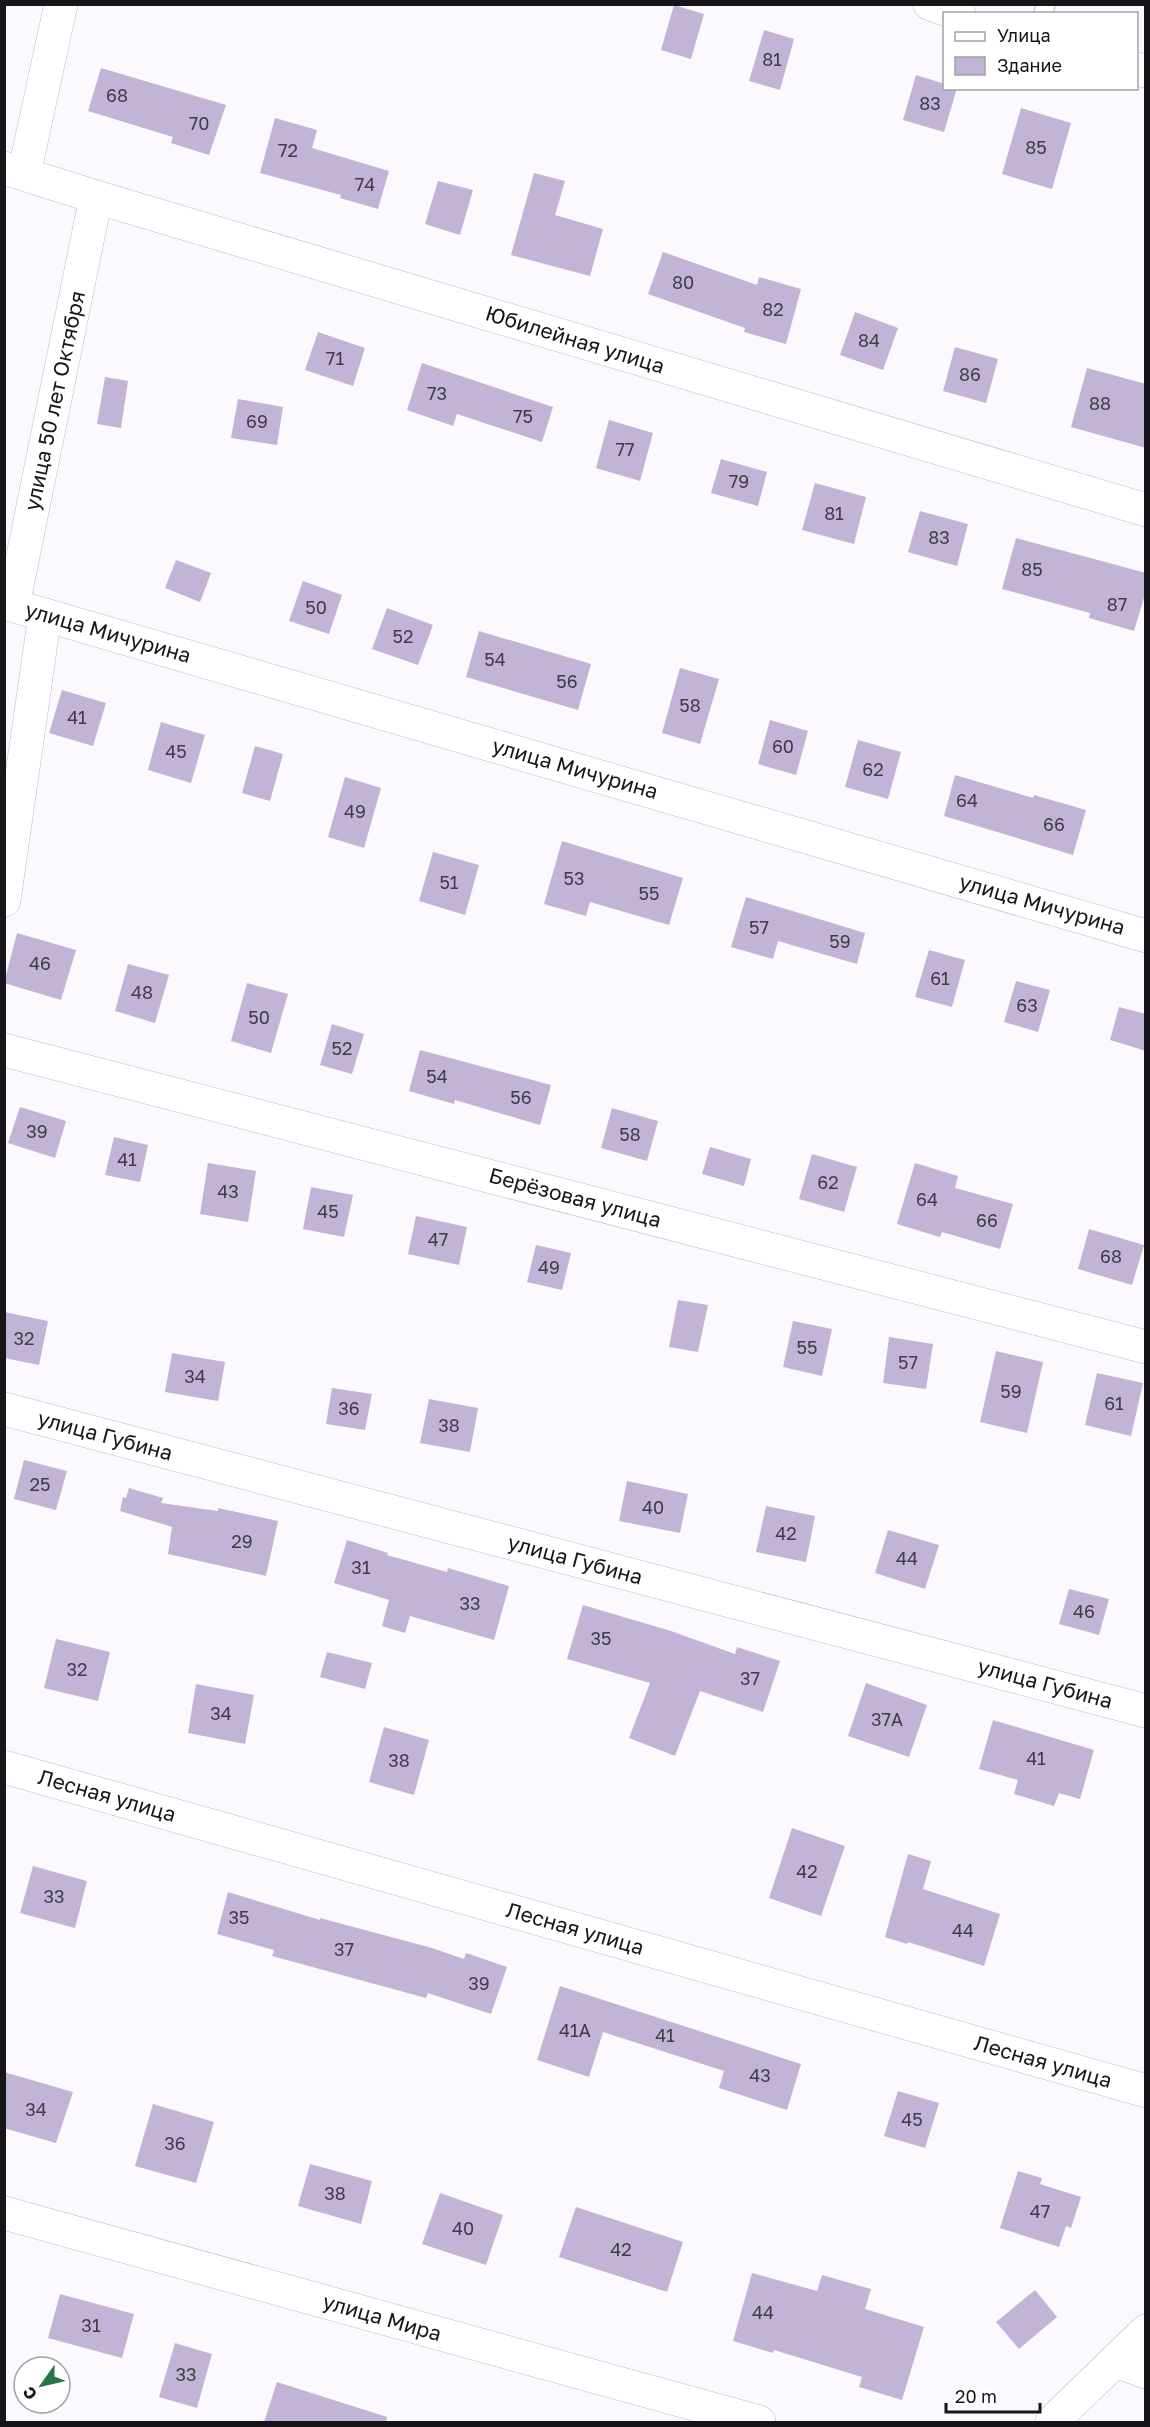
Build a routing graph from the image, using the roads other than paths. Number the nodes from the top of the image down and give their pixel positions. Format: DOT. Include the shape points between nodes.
graph roads {
  1 [pos="61,4"];
  2 [pos="930,4"];
  3 [pos="953,12"];
  4 [pos="14,171"];
  5 [pos="96,197"];
  6 [pos="1146,510"];
  7 [pos="9,604"];
  8 [pos="45,615"];
  9 [pos="4,900"];
  10 [pos="1146,936"];
  11 [pos="5,1054"];
  12 [pos="1146,1347"];
  13 [pos="4,1409"];
  14 [pos="1146,1710"];
  15 [pos="4,1767"];
  16 [pos="1146,2091"];
  17 [pos="4,2213"];
  18 [pos="1146,2331"];
  19 [pos="1131,2367"];
  20 [pos="759,2422"];
  21 [pos="1052,2422"];
  1 -- 4 [label="street"];
  2 -- 3 [label="street"];
  4 -- 5 [label="street, Юбилейная улица"];
  5 -- 6 [label="street, Юбилейная улица"];
  5 -- 7 [label="street, улица 50 лет Октября"];
  7 -- 8 [label="street, улица Мичурина"];
  8 -- 9 [label="street"];
  8 -- 10 [label="street, улица Мичурина"];
  11 -- 12 [label="street, Берёзовая улица"];
  13 -- 14 [label="street, улица Губина"];
  15 -- 16 [label="street, Лесная улица"];
  17 -- 20 [label="street, улица Мира"];
  18 -- 19 [label="street"];
  19 -- 21 [label="street"];
}
